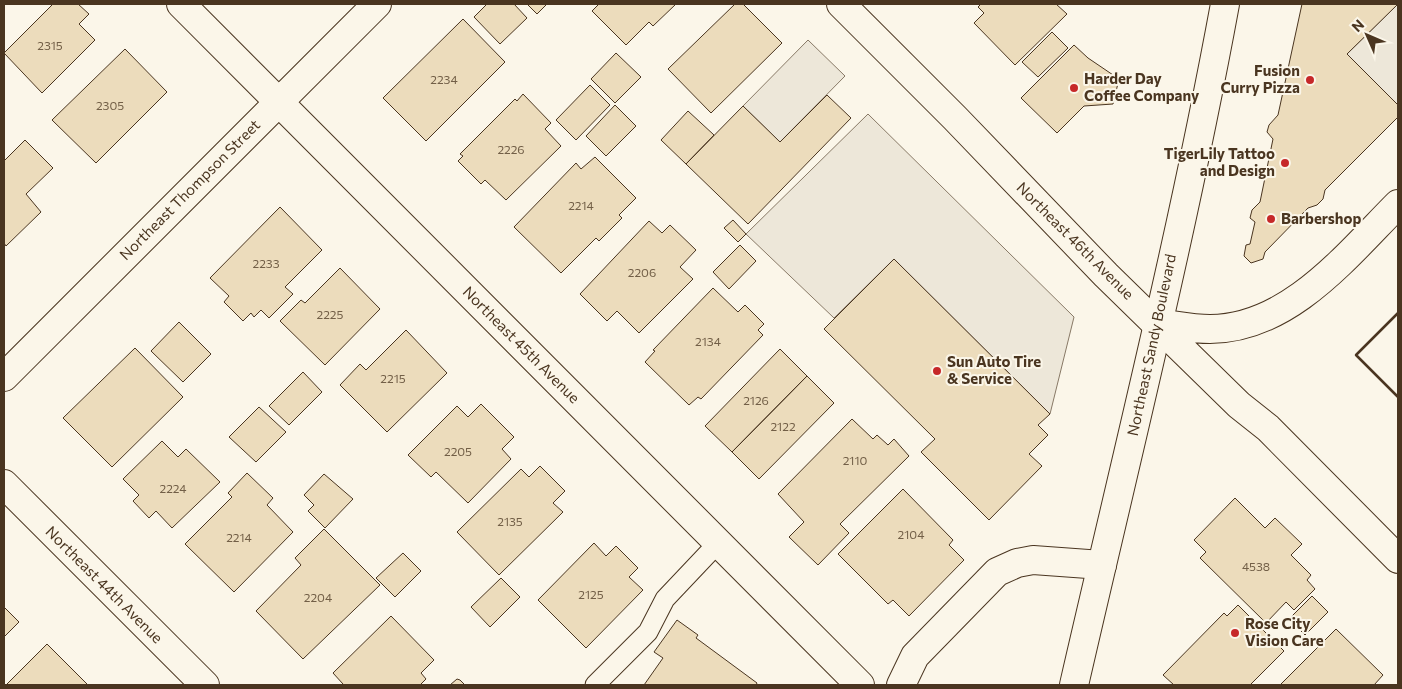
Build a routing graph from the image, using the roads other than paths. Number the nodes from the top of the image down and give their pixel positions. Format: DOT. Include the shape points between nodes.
graph roads {
  1 [pos="181,4"];
  2 [pos="377,4"];
  3 [pos="841,4"];
  4 [pos="1225,4"];
  5 [pos="279,102"];
  6 [pos="1398,204"];
  7 [pos="1157,323"];
  8 [pos="4,377"];
  9 [pos="4,484"];
  10 [pos="718,543"];
  11 [pos="1398,559"];
  12 [pos="1102,565"];
  13 [pos="205,685"];
  14 [pos="595,685"];
  15 [pos="860,685"];
  16 [pos="901,685"];
  17 [pos="1074,685"];
  1 -- 5 [label="street, Northeast 45th Avenue"];
  2 -- 5 [label="street, Northeast Thompson Street"];
  3 -- 7 [label="street, Northeast 46th Avenue"];
  4 -- 7 [label="street, Northeast Sandy Boulevard"];
  5 -- 8 [label="street, Northeast Thompson Street"];
  5 -- 10 [label="street, Northeast 45th Avenue"];
  6 -- 7 [label="street" via="1323,279 1283,307 1243,325 1210,329"];
  7 -- 11 [label="street, Northeast 46th Avenue" via="1239,406 1268,428"];
  7 -- 12 [label="street, Northeast Sandy Boulevard"];
  9 -- 13 [label="street, Northeast 44th Avenue"];
  10 -- 14 [label="lane" via="665,599 648,632"];
  10 -- 15 [label="street, Northeast 45th Avenue"];
  12 -- 16 [label="street" via="1033,560 997,572 915,656"];
  12 -- 17 [label="street, Northeast Sandy Boulevard"];
}
